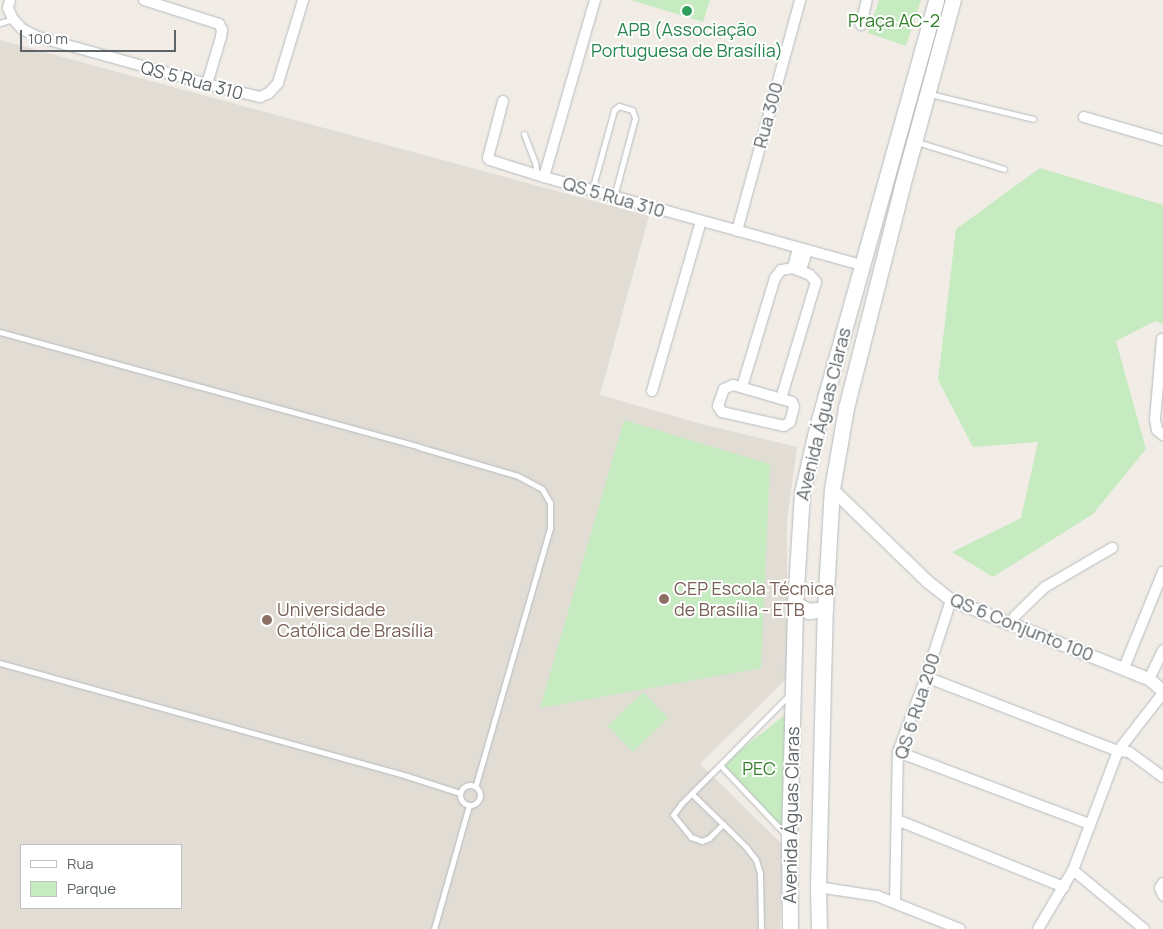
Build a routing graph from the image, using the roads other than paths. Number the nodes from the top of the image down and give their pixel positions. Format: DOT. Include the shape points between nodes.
graph roads {
  1 [pos="10,0"];
  2 [pos="144,0"];
  3 [pos="303,0"];
  4 [pos="595,0"];
  5 [pos="800,0"];
  6 [pos="868,0"];
  7 [pos="936,0"];
  8 [pos="953,0"];
  9 [pos="13,19"];
  10 [pos="0,23"];
  11 [pos="861,25"];
  12 [pos="207,84"];
  13 [pos="927,93"];
  14 [pos="502,101"];
  15 [pos="1084,116"];
  16 [pos="1032,119"];
  17 [pos="524,134"];
  18 [pos="1163,140"];
  19 [pos="914,142"];
  20 [pos="1004,169"];
  21 [pos="540,176"];
  22 [pos="592,191"];
  23 [pos="614,197"];
  24 [pos="701,221"];
  25 [pos="737,231"];
  26 [pos="802,249"];
  27 [pos="862,265"];
  28 [pos="797,269"];
  29 [pos="0,332"];
  30 [pos="1162,339"];
  31 [pos="742,387"];
  32 [pos="652,391"];
  33 [pos="781,399"];
  34 [pos="817,427"];
  35 [pos="1163,435"];
  36 [pos="842,436"];
  37 [pos="832,488"];
  38 [pos="850,506"];
  39 [pos="831,507"];
  40 [pos="1112,548"];
  41 [pos="1163,572"];
  42 [pos="950,600"];
  43 [pos="795,604"];
  44 [pos="825,609"];
  45 [pos="1009,625"];
  46 [pos="1163,650"];
  47 [pos="0,663"];
  48 [pos="1124,668"];
  49 [pos="926,677"];
  50 [pos="1149,679"];
  51 [pos="793,691"];
  52 [pos="1163,692"];
  53 [pos="1118,751"];
  54 [pos="898,752"];
  55 [pos="720,766"];
  56 [pos="1163,777"];
  57 [pos="476,786"];
  58 [pos="460,793"];
  59 [pos="692,794"];
  60 [pos="469,805"];
  61 [pos="897,820"];
  62 [pos="723,824"];
  63 [pos="1090,824"];
  64 [pos="790,839"];
  65 [pos="1073,870"];
  66 [pos="1163,883"];
  67 [pos="1064,886"];
  68 [pos="818,887"];
  69 [pos="1163,895"];
  70 [pos="895,903"];
  71 [pos="434,929"];
  72 [pos="761,929"];
  73 [pos="790,929"];
  74 [pos="819,929"];
  75 [pos="960,929"];
  76 [pos="1038,929"];
  77 [pos="1144,929"];
  1 -- 9 [label="street" via="8,8"];
  2 -- 12 [label="street" via="219,24 221,38"];
  3 -- 12 [label="street, QS 5 Rua 310" via="284,68 273,91 260,96"];
  4 -- 21 [label="street, QS 5 Rua 310"];
  5 -- 25 [label="street, Rua 300"];
  6 -- 11 [label="street"];
  7 -- 27 [label="main road, Avenida Águas Claras"];
  8 -- 13 [label="main road, Avenida Águas Claras"];
  9 -- 10 [label="lane"];
  9 -- 12 [label="street, QS 5 Rua 310" via="22,29 38,37"];
  13 -- 16 [label="lane"];
  13 -- 19 [label="main road, Avenida Águas Claras"];
  14 -- 21 [label="street" via="488,158 493,163"];
  15 -- 18 [label="street"];
  17 -- 21 [label="lane"];
  19 -- 20 [label="lane"];
  19 -- 36 [label="main road, Avenida Águas Claras" via="846,408"];
  21 -- 22 [label="street, QS 5 Rua 310"];
  22 -- 23 [label="street, QS 5 Rua 310"];
  22 -- 23 [label="lane" via="614,110 619,106 632,110 636,118"];
  23 -- 24 [label="street, QS 5 Rua 310"];
  24 -- 25 [label="street, QS 5 Rua 310"];
  24 -- 32 [label="street"];
  25 -- 26 [label="street, QS 5 Rua 310"];
  26 -- 27 [label="street, QS 5 Rua 310"];
  26 -- 28 [label="street"];
  27 -- 34 [label="main road, Avenida Águas Claras"];
  28 -- 31 [label="street" via="781,270 775,278"];
  28 -- 33 [label="street" via="816,282"];
  29 -- 57 [label="lane" via="419,447 518,476 542,489 550,503 550,528"];
  30 -- 35 [label="street" via="1155,419 1157,430"];
  31 -- 33 [label="street"];
  31 -- 33 [label="street" via="725,387 718,406 720,410 784,426 790,422 794,406 792,402"];
  34 -- 36 [label="main road"];
  34 -- 43 [label="main road, Avenida Águas Claras" via="804,477 799,514"];
  36 -- 37 [label="main road, Avenida Águas Claras"];
  37 -- 38 [label="street, QS 6 Conjunto 100"];
  37 -- 39 [label="main road, Avenida Águas Claras"];
  38 -- 39 [label="street"];
  38 -- 42 [label="street, QS 6 Conjunto 100"];
  39 -- 44 [label="main road, Avenida Águas Claras"];
  40 -- 45 [label="street" via="1045,587"];
  41 -- 48 [label="street"];
  42 -- 45 [label="street, QS 6 Conjunto 100"];
  42 -- 49 [label="street, QS 6 Rua 200"];
  43 -- 44 [label="main road" via="809,611"];
  43 -- 51 [label="main road, Avenida Águas Claras"];
  44 -- 68 [label="main road, Avenida Águas Claras"];
  45 -- 48 [label="street, QS 6 Conjunto 100"];
  46 -- 50 [label="street"];
  47 -- 58 [label="lane"];
  48 -- 50 [label="street, QS 6 Conjunto 100"];
  49 -- 53 [label="street"];
  49 -- 54 [label="street, QS 6 Rua 200"];
  50 -- 52 [label="street, QS 6 Conjunto 100"];
  51 -- 55 [label="lane"];
  51 -- 64 [label="main road, Avenida Águas Claras"];
  52 -- 53 [label="street"];
  53 -- 56 [label="street" via="1129,752"];
  53 -- 63 [label="street"];
  54 -- 61 [label="street, QS 6 Rua 200"];
  54 -- 63 [label="street"];
  55 -- 59 [label="lane"];
  55 -- 64 [label="lane"];
  57 -- 58 [label="lane" via="466,785"];
  57 -- 60 [label="lane" via="481,795 475,804"];
  58 -- 60 [label="lane"];
  59 -- 62 [label="lane"];
  59 -- 62 [label="lane" via="673,815 691,837 706,840"];
  60 -- 71 [label="lane"];
  61 -- 67 [label="street"];
  61 -- 70 [label="street, QS 6 Rua 200"];
  62 -- 72 [label="lane" via="756,860 760,873"];
  63 -- 65 [label="street"];
  64 -- 73 [label="main road, Avenida Águas Claras"];
  65 -- 67 [label="street"];
  65 -- 77 [label="street"];
  66 -- 69 [label="street" via="1160,888"];
  67 -- 76 [label="street"];
  68 -- 70 [label="street" via="877,896"];
  68 -- 74 [label="main road, Avenida Águas Claras"];
  70 -- 75 [label="street"];
}
